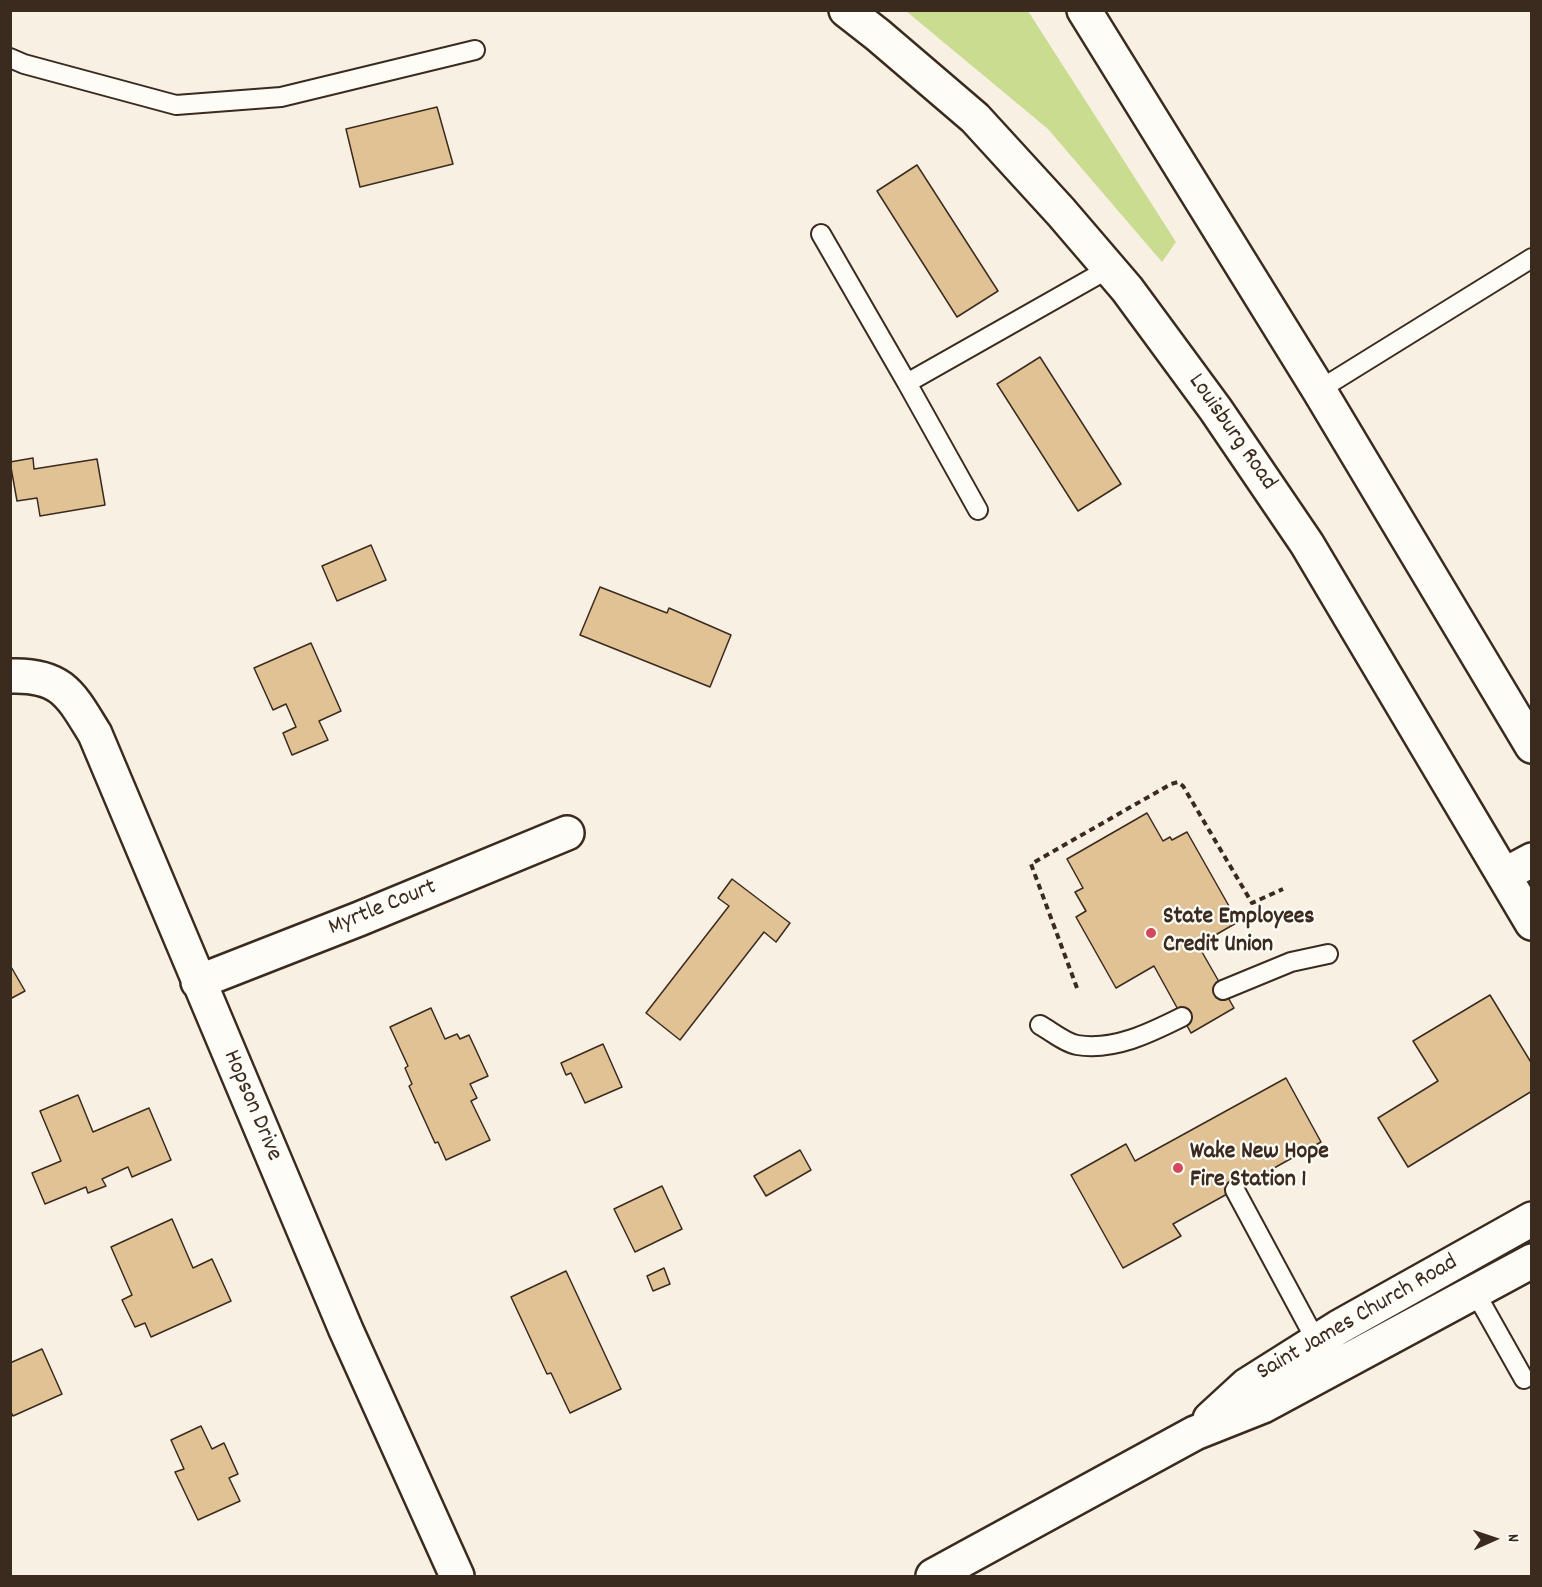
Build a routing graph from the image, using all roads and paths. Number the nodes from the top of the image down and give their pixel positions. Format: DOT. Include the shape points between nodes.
graph roads {
  1 [pos="846,10"];
  2 [pos="1084,10"];
  3 [pos="476,50"];
  4 [pos="10,58"];
  5 [pos="821,234"];
  6 [pos="1532,258"];
  7 [pos="1110,268"];
  8 [pos="907,383"];
  9 [pos="1319,390"];
  10 [pos="978,510"];
  11 [pos="10,676"];
  12 [pos="1532,746"];
  13 [pos="567,833"];
  14 [pos="1518,867"];
  15 [pos="1283,889"];
  16 [pos="1532,923"];
  17 [pos="1328,954"];
  18 [pos="198,982"];
  19 [pos="1077,988"];
  20 [pos="1224,990"];
  21 [pos="1182,1017"];
  22 [pos="1040,1025"];
  23 [pos="1234,1190"];
  24 [pos="1532,1219"];
  25 [pos="1532,1262"];
  26 [pos="1475,1292"];
  27 [pos="1317,1341"];
  28 [pos="1330,1371"];
  29 [pos="1529,1381"];
  30 [pos="1195,1433"];
  31 [pos="457,1576"];
  32 [pos="933,1576"];
  1 -- 7 [label="main road, Louisburg Road" via="975,118"];
  2 -- 9 [label="main road"];
  3 -- 4 [label="lane" via="281,97 176,105"];
  5 -- 8 [label="lane"];
  6 -- 9 [label="lane"];
  7 -- 8 [label="lane"];
  7 -- 14 [label="main road, Louisburg Road" via="1198,385 1307,544"];
  8 -- 10 [label="lane"];
  9 -- 12 [label="main road"];
  11 -- 18 [label="main road, Hopson Drive" via="56,684 72,697 95,734"];
  13 -- 18 [label="main road, Myrtle Court"];
  14 -- 16 [label="main road, Louisburg Road"];
  15 -- 19 [label="path" via="1252,903 1183,786 1178,782 1171,784 1031,864"];
  17 -- 20 [label="lane" via="1291,962"];
  18 -- 31 [label="main road, Hopson Drive" via="346,1330"];
  21 -- 22 [label="lane" via="1148,1034 1105,1046 1074,1044"];
  23 -- 27 [label="lane"];
  24 -- 27 [label="main road, Saint James Church Road"];
  25 -- 26 [label="main road, Saint James Church Road"];
  26 -- 28 [label="main road, Saint James Church Road"];
  26 -- 29 [label="lane"];
  27 -- 28 [label="lane"];
  27 -- 30 [label="main road, Saint James Church Road" via="1246,1385"];
  28 -- 30 [label="main road, Saint James Church Road" via="1263,1406"];
  30 -- 32 [label="main road, Saint James Church Road"];
}
